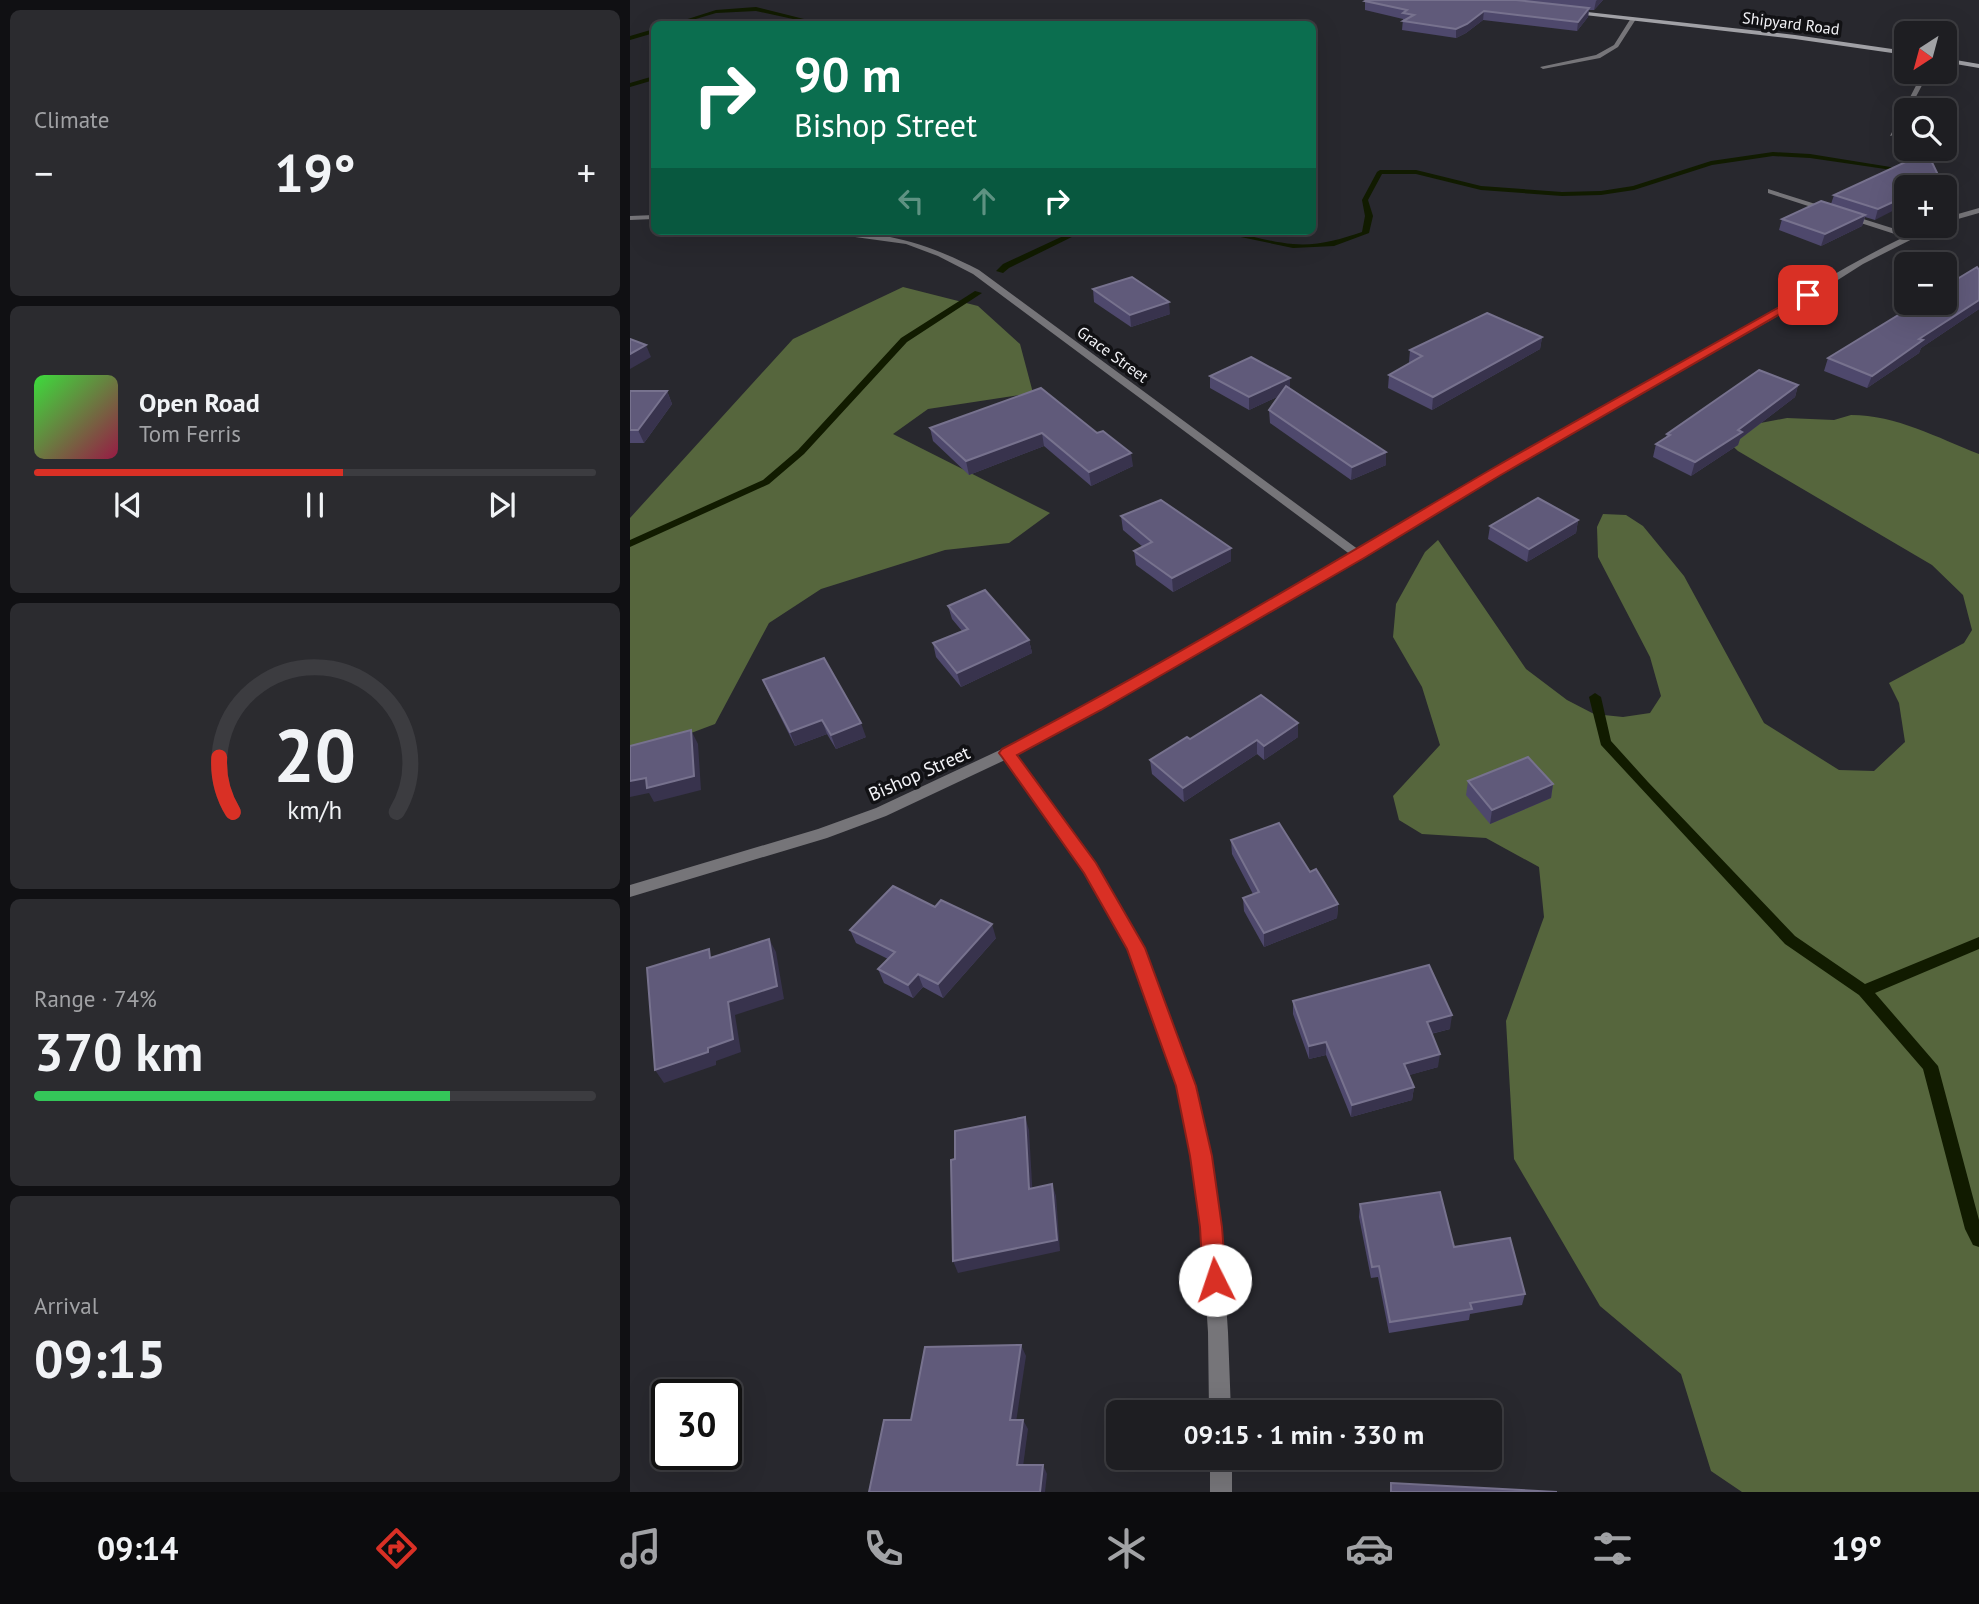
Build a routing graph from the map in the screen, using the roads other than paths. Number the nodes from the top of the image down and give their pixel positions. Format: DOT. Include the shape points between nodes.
graph roads {
  1 [pos="1556,11"];
  2 [pos="1633,19"];
  3 [pos="1894,51"];
  4 [pos="1957,62"];
  5 [pos="1979,66"];
  6 [pos="1543,67"];
  7 [pos="1919,84"];
  8 [pos="1892,134"];
  9 [pos="1771,191"];
  10 [pos="1979,210"];
  11 [pos="651,217"];
  12 [pos="1957,217"];
  13 [pos="630,218"];
  14 [pos="1894,231"];
  15 [pos="855,235"];
  16 [pos="1910,238"];
  17 [pos="1359,555"];
  18 [pos="1007,753"];
  19 [pos="630,891"];
  20 [pos="1220,1400"];
  21 [pos="1221,1470"];
  22 [pos="1221,1492"];
  1 -- 2 [label="street, Shipyard Road"];
  2 -- 3 [label="street, Shipyard Road"];
  2 -- 6 [label="street" via="1616,46 1598,57"];
  4 -- 5 [label="street"];
  7 -- 8 [label="street"];
  9 -- 14 [label="street"];
  10 -- 12 [label="street"];
  11 -- 13 [label="street"];
  15 -- 17 [label="street, Grace Street" via="907,242 976,272"];
  16 -- 17 [label="street, Bishop Street" via="1834,276"];
  17 -- 18 [label="street, Bishop Street"];
  18 -- 19 [label="street, Bishop Street" via="869,817"];
  18 -- 20 [label="street" via="1090,868 1135,948 1186,1086 1211,1227"];
  21 -- 22 [label="street"];
}
